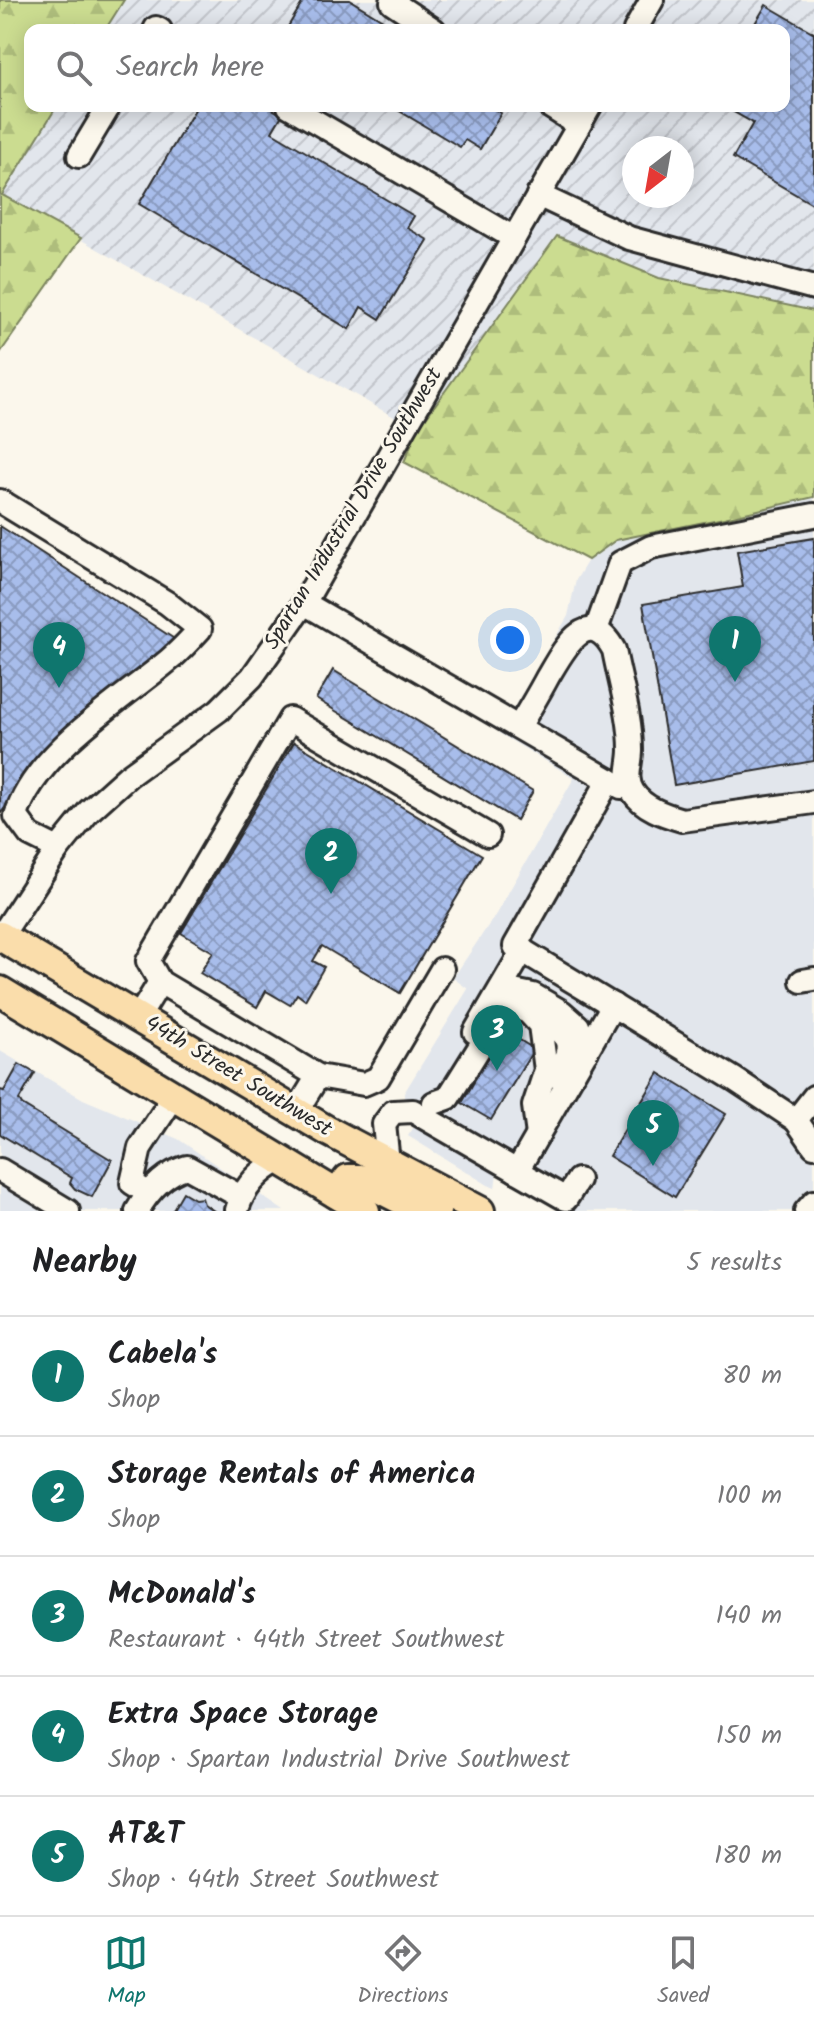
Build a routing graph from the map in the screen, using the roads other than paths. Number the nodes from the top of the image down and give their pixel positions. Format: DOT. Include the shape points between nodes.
graph roads {
  1 [pos="652,0"];
  2 [pos="392,2"];
  3 [pos="425,24"];
  4 [pos="638,24"];
  5 [pos="105,112"];
  6 [pos="299,112"];
  7 [pos="585,116"];
  8 [pos="79,156"];
  9 [pos="538,195"];
  10 [pos="514,238"];
  11 [pos="814,288"];
  12 [pos="0,501"];
  13 [pos="814,515"];
  14 [pos="304,603"];
  15 [pos="596,630"];
  16 [pos="519,727"];
  17 [pos="609,780"];
  18 [pos="637,796"];
  19 [pos="814,802"];
  20 [pos="488,835"];
  21 [pos="58,849"];
  22 [pos="0,937"];
  23 [pos="523,950"];
  24 [pos="442,969"];
  25 [pos="160,982"];
  26 [pos="0,991"];
  27 [pos="494,999"];
  28 [pos="613,1005"];
  29 [pos="138,1018"];
  30 [pos="587,1051"];
  31 [pos="318,1076"];
  32 [pos="174,1096"];
  33 [pos="814,1097"];
  34 [pos="430,1110"];
  35 [pos="296,1112"];
  36 [pos="796,1120"];
  37 [pos="538,1135"];
  38 [pos="814,1146"];
  39 [pos="280,1160"];
  40 [pos="388,1163"];
  41 [pos="0,1170"];
  42 [pos="517,1171"];
  43 [pos="578,1180"];
  44 [pos="142,1202"];
  45 [pos="814,1202"];
  46 [pos="332,1203"];
  47 [pos="239,1204"];
  48 [pos="68,1211"];
  49 [pos="365,1211"];
  50 [pos="436,1211"];
  51 [pos="480,1211"];
  52 [pos="806,1211"];
  1 -- 4 [label="street"];
  2 -- 3 [label="street"];
  5 -- 8 [label="street"];
  6 -- 10 [label="street"];
  7 -- 9 [label="street, Spartan Industrial Drive Southwest"];
  9 -- 10 [label="street, Spartan Industrial Drive Southwest"];
  9 -- 11 [label="street" via="629,238"];
  10 -- 14 [label="street, Spartan Industrial Drive Southwest"];
  12 -- 21 [label="street" via="167,603 200,629 75,734 23,795 16,816 30,835"];
  13 -- 15 [label="street" via="651,547 620,563"];
  14 -- 16 [label="street"];
  14 -- 21 [label="street, Spartan Industrial Drive Southwest" via="252,677 219,710 128,776"];
  15 -- 16 [label="street" via="585,630 568,642"];
  15 -- 18 [label="street" via="614,650 630,741 627,777"];
  16 -- 17 [label="street"];
  17 -- 18 [label="street"];
  17 -- 23 [label="street" via="515,946"];
  18 -- 19 [label="street" via="682,820"];
  20 -- 25 [label="street" via="290,719 148,961"];
  21 -- 22 [label="street, Spartan Industrial Drive Southwest"];
  22 -- 29 [label="main road, 44th Street Southwest"];
  23 -- 27 [label="street"];
  23 -- 28 [label="street"];
  24 -- 31 [label="street" via="378,1078 364,1084"];
  25 -- 29 [label="street"];
  25 -- 31 [label="street"];
  26 -- 32 [label="main road"];
  27 -- 30 [label="street" via="513,991 533,995 578,1026"];
  27 -- 34 [label="street"];
  28 -- 30 [label="street"];
  28 -- 36 [label="street"];
  29 -- 35 [label="main road, 44th Street Southwest"];
  30 -- 37 [label="street"];
  31 -- 35 [label="street"];
  32 -- 39 [label="main road"];
  32 -- 44 [label="street" via="140,1148 132,1183"];
  33 -- 36 [label="street"];
  34 -- 37 [label="street" via="448,1098 491,1029 516,1007 540,1025 546,1070 534,1106"];
  34 -- 40 [label="street" via="393,1112 384,1124"];
  34 -- 42 [label="street"];
  35 -- 40 [label="main road, 44th Street Southwest"];
  36 -- 38 [label="street"];
  37 -- 42 [label="street"];
  39 -- 46 [label="main road"];
  39 -- 47 [label="street" via="249,1183"];
  40 -- 51 [label="main road, 44th Street Southwest"];
  41 -- 48 [label="street"];
  42 -- 43 [label="street" via="566,1199"];
  44 -- 47 [label="street" via="187,1167"];
  45 -- 52 [label="street"];
  46 -- 49 [label="main road"];
  46 -- 50 [label="main road" via="348,1179 361,1179"];
}
